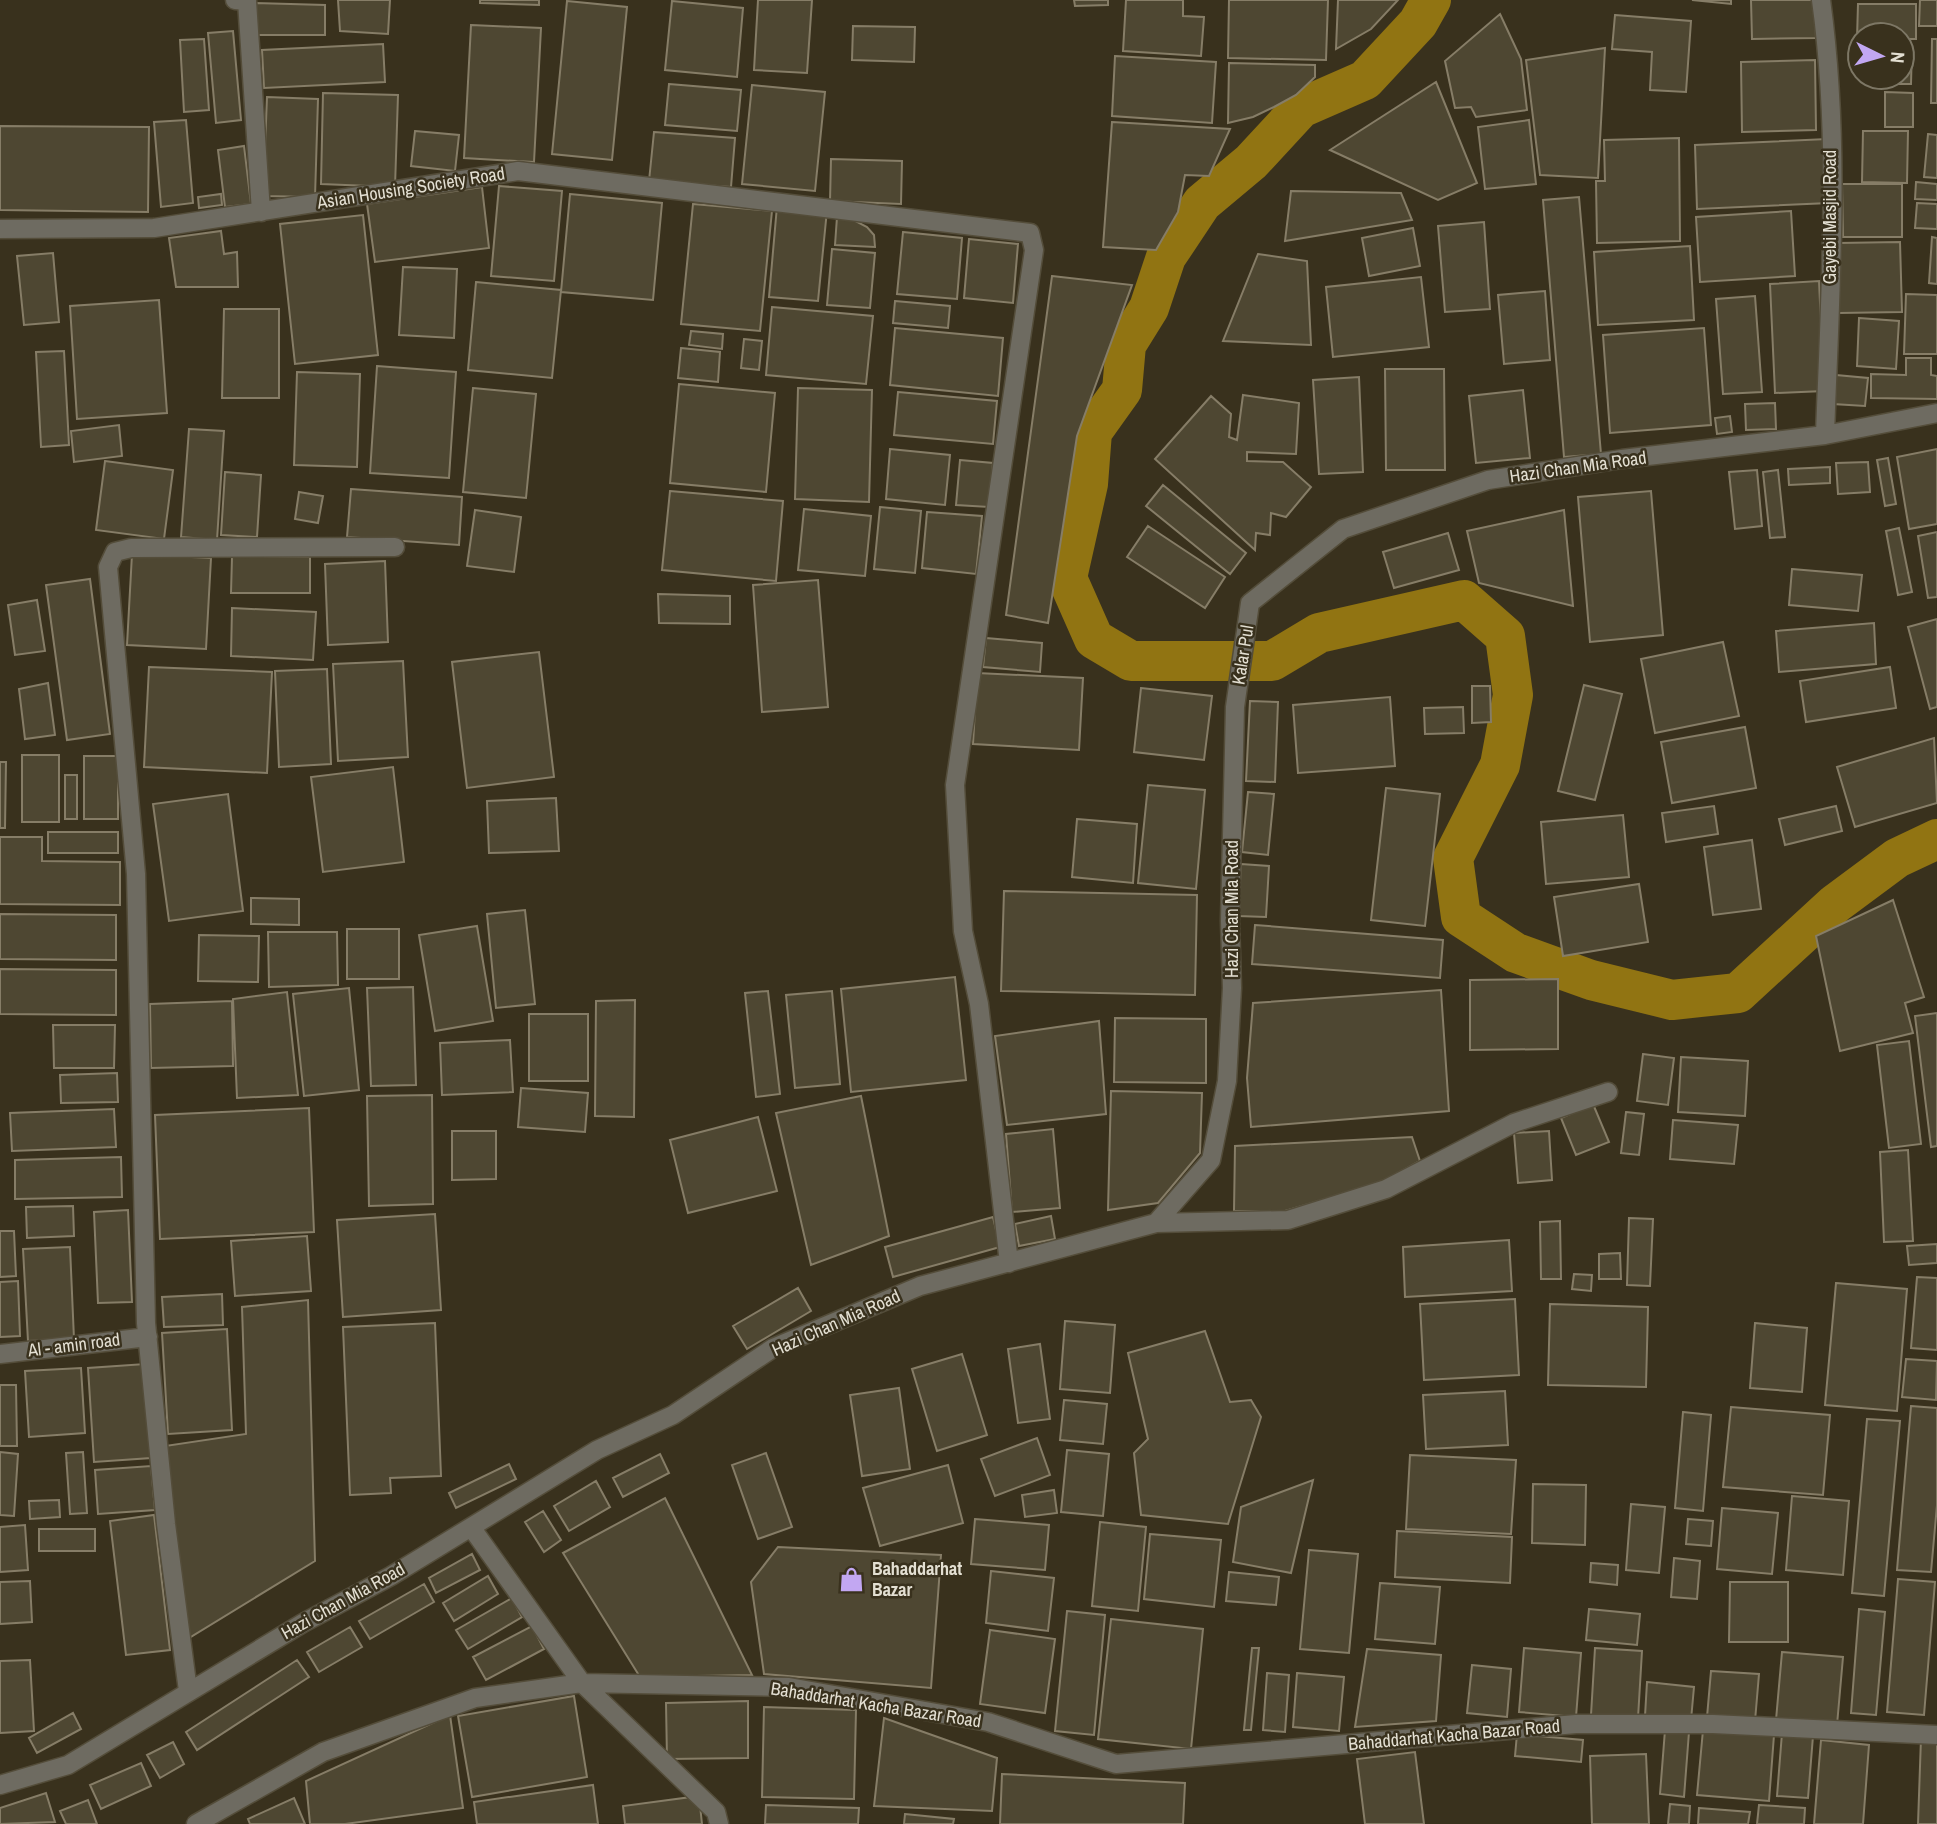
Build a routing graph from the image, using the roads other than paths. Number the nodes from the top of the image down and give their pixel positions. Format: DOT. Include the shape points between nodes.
graph roads {
  1 [pos="235,0"];
  2 [pos="1821,0"];
  3 [pos="261,212"];
  4 [pos="0,229"];
  5 [pos="1937,413"];
  6 [pos="1825,435"];
  7 [pos="395,547"];
  8 [pos="1250,603"];
  9 [pos="1235,707"];
  10 [pos="1608,1092"];
  11 [pos="1156,1223"];
  12 [pos="1009,1263"];
  13 [pos="148,1337"];
  14 [pos="0,1354"];
  15 [pos="471,1527"];
  16 [pos="582,1683"];
  17 [pos="188,1691"];
  18 [pos="1937,1735"];
  19 [pos="0,1785"];
  20 [pos="196,1824"];
  21 [pos="719,1824"];
  1 -- 3 [label="street" via="247,1"];
  2 -- 6 [label="street, Gayebi Masjid Road" via="1829,59 1832,217"];
  3 -- 4 [label="street, Asian Housing Society Road" via="154,228"];
  3 -- 12 [label="street, Asian Housing Society Road" via="518,171 1030,233 1034,250 955,785 963,931 979,1003"];
  5 -- 6 [label="street, Hazi Chan Mia Road"];
  6 -- 8 [label="street, Hazi Chan Mia Road" via="1488,480 1343,529"];
  7 -- 13 [label="street" via="131,548 116,552 108,567 136,874"];
  8 -- 9 [label="street, Kalar Pul"];
  9 -- 11 [label="street, Hazi Chan Mia Road" via="1227,1081 1211,1160"];
  10 -- 11 [label="street" via="1514,1123 1386,1189 1288,1220"];
  11 -- 12 [label="street, Hazi Chan Mia Road"];
  12 -- 15 [label="street, Hazi Chan Mia Road" via="920,1286 773,1348 673,1415 597,1450"];
  13 -- 14 [label="street, Al - amin road"];
  13 -- 17 [label="street"];
  15 -- 16 [label="street"];
  15 -- 17 [label="street, Hazi Chan Mia Road"];
  16 -- 18 [label="street, Bahaddarhat Kacha Bazar Road" via="789,1688 988,1722 1116,1764 1577,1724 1713,1724"];
  16 -- 20 [label="street, Bahaddarhat Kacha Bazar Road" via="475,1698 323,1752"];
  16 -- 21 [label="street" via="716,1812"];
  17 -- 19 [label="street, Hazi Chan Mia Road" via="68,1765"];
}
